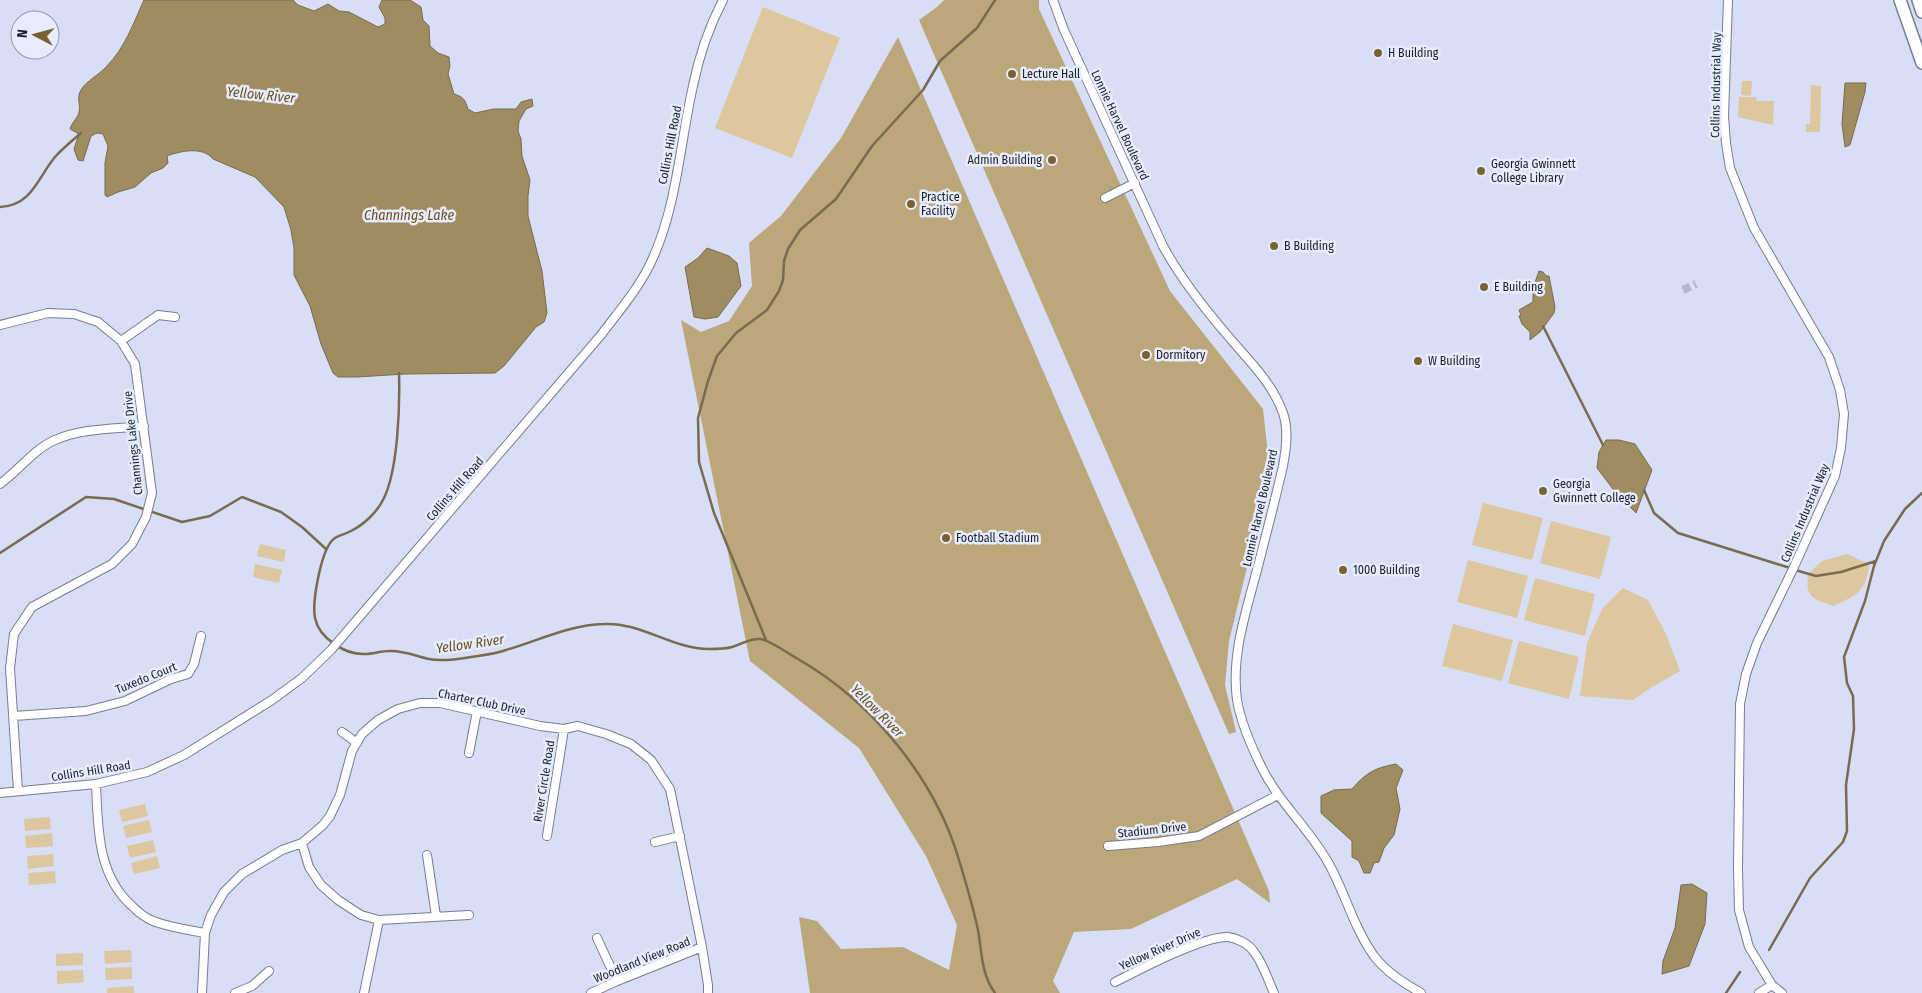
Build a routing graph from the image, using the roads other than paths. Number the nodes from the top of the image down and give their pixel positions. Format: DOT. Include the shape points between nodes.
graph roads {
  1 [pos="723,0"];
  2 [pos="1053,0"];
  3 [pos="1728,0"];
  4 [pos="1918,0"];
  5 [pos="1900,1"];
  6 [pos="1922,12"];
  7 [pos="1922,63"];
  8 [pos="1135,183"];
  9 [pos="1105,198"];
  10 [pos="175,317"];
  11 [pos="0,325"];
  12 [pos="122,340"];
  13 [pos="144,426"];
  14 [pos="0,484"];
  15 [pos="201,636"];
  16 [pos="477,711"];
  17 [pos="14,716"];
  18 [pos="564,729"];
  19 [pos="342,732"];
  20 [pos="357,743"];
  21 [pos="469,753"];
  22 [pos="96,784"];
  23 [pos="18,791"];
  24 [pos="0,793"];
  25 [pos="1278,795"];
  26 [pos="547,836"];
  27 [pos="680,836"];
  28 [pos="655,842"];
  29 [pos="302,843"];
  30 [pos="1108,846"];
  31 [pos="427,855"];
  32 [pos="469,915"];
  33 [pos="436,916"];
  34 [pos="379,920"];
  35 [pos="205,934"];
  36 [pos="597,938"];
  37 [pos="702,947"];
  38 [pos="269,971"];
  39 [pos="617,980"];
  40 [pos="1115,982"];
  41 [pos="1772,985"];
  42 [pos="202,993"];
  43 [pos="235,993"];
  44 [pos="364,993"];
  45 [pos="591,993"];
  46 [pos="708,993"];
  47 [pos="1274,993"];
  48 [pos="1421,993"];
  49 [pos="1759,993"];
  50 [pos="1782,993"];
  1 -- 22 [label="street, Collins Hill Road" via="706,38 693,85 675,182 652,260 636,288 601,335 331,650 302,678 169,763 147,772"];
  2 -- 8 [label="street, Lonnie Harvel Boulevard"];
  3 -- 41 [label="street, Collins Industrial Way" via="1724,116 1730,168 1754,228 1829,357 1844,414 1835,476 1757,643 1740,704 1739,910 1749,947"];
  4 -- 6 [label="highway"];
  5 -- 7 [label="highway"];
  8 -- 9 [label="street"];
  8 -- 25 [label="street, Lonnie Harvel Boulevard" via="1163,246 1180,275 1271,387 1283,415 1286,448 1283,466 1236,658 1238,701 1244,728 1262,769"];
  10 -- 12 [label="street" via="158,315"];
  11 -- 12 [label="street, Channings Lake Drive" via="48,314 74,314 98,322"];
  12 -- 13 [label="street, Channings Lake Drive" via="135,364"];
  13 -- 14 [label="street" via="79,432 55,440 34,453"];
  13 -- 17 [label="street, Channings Lake Drive" via="152,493 146,517 132,544 112,564 32,607 14,634 10,668"];
  15 -- 17 [label="street, Tuxedo Court" via="188,674 125,701 86,711"];
  16 -- 18 [label="street, Charter Club Drive"];
  16 -- 20 [label="street, Charter Club Drive" via="440,703 420,703 398,709 378,720"];
  16 -- 21 [label="street"];
  17 -- 23 [label="street, Channings Lake Drive"];
  18 -- 26 [label="street, River Circle Road"];
  18 -- 27 [label="street, Charter Club Drive" via="578,726 606,734 631,744 651,760 670,789"];
  19 -- 20 [label="street"];
  20 -- 29 [label="street, Charter Club Drive" via="330,816"];
  22 -- 23 [label="street, Collins Hill Road"];
  22 -- 35 [label="street" via="102,852 116,891 151,920"];
  23 -- 24 [label="street, Collins Hill Road"];
  25 -- 30 [label="street, Stadium Drive" via="1198,836"];
  25 -- 48 [label="street, Lonnie Harvel Boulevard" via="1329,864 1374,957 1394,976"];
  27 -- 28 [label="street"];
  27 -- 37 [label="street, Charter Club Drive"];
  29 -- 34 [label="street" via="309,867 321,885 361,914"];
  29 -- 35 [label="street, Charter Club Drive" via="282,850 242,874 224,892"];
  31 -- 33 [label="street"];
  32 -- 33 [label="street"];
  33 -- 34 [label="street"];
  34 -- 44 [label="street"];
  35 -- 42 [label="street, Charter Club Drive"];
  36 -- 39 [label="street"];
  37 -- 39 [label="street, Woodland View Road"];
  37 -- 46 [label="street, Charter Club Drive"];
  38 -- 43 [label="street" via="252,986"];
  39 -- 45 [label="street, Woodland View Road"];
  40 -- 47 [label="street, Yellow River Drive" via="1213,938 1228,938 1244,943 1255,952"];
  41 -- 49 [label="street"];
  41 -- 50 [label="street"];
}
